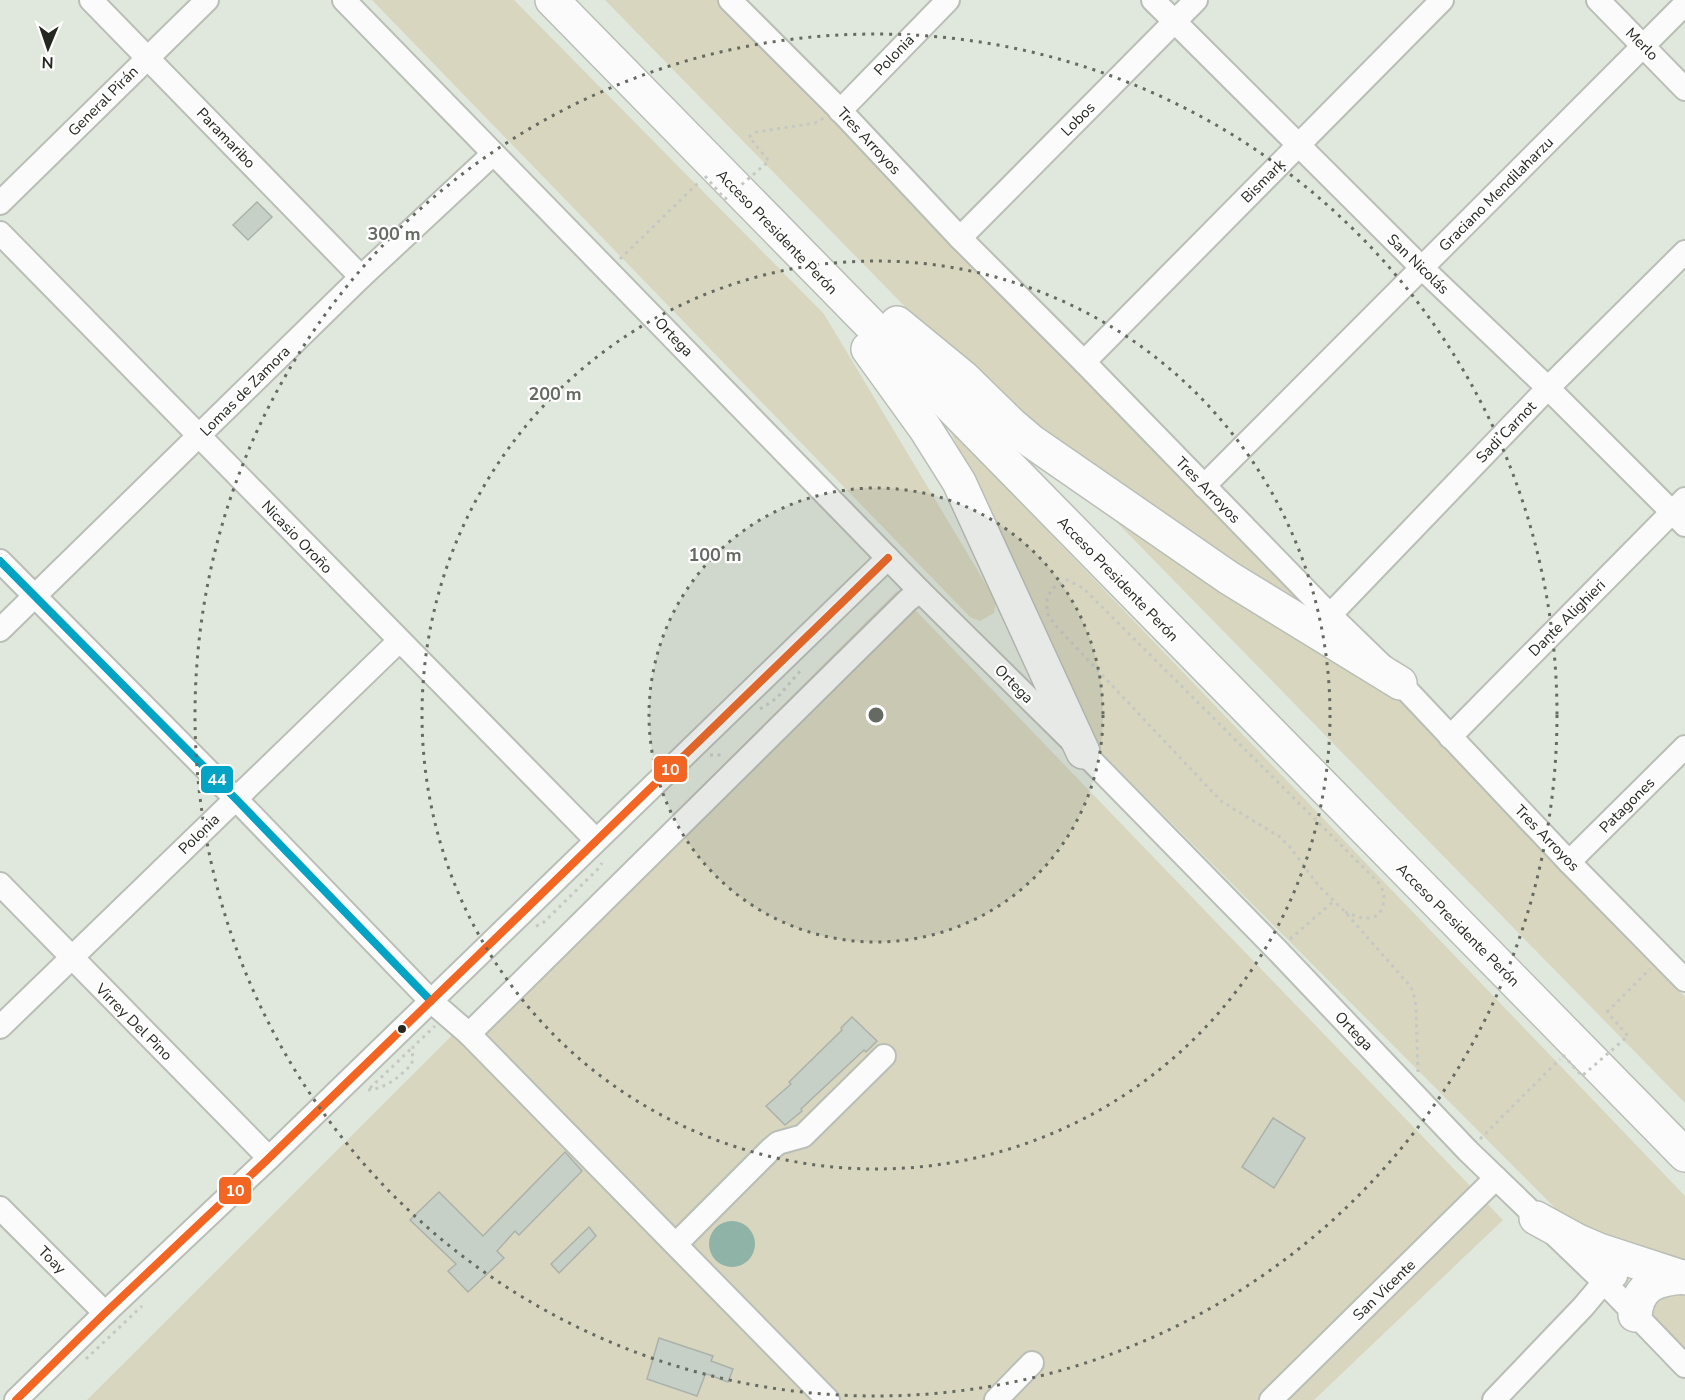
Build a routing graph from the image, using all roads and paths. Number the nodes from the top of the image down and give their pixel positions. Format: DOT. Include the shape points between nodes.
graph roads {
  1 [pos="91,0"];
  2 [pos="207,0"];
  3 [pos="345,0"];
  4 [pos="552,0"];
  5 [pos="582,0"];
  6 [pos="730,0"];
  7 [pos="948,0"];
  8 [pos="1153,0"];
  9 [pos="1196,0"];
  10 [pos="1442,0"];
  11 [pos="1598,0"];
  12 [pos="1685,4"];
  13 [pos="1175,22"];
  14 [pos="1643,46"];
  15 [pos="147,58"];
  16 [pos="1685,89"];
  17 [pos="838,108"];
  18 [pos="1299,145"];
  19 [pos="493,154"];
  20 [pos="748,202"];
  21 [pos="0,203"];
  22 [pos="0,233"];
  23 [pos="960,238"];
  24 [pos="1685,252"];
  25 [pos="1422,268"];
  26 [pos="609,270"];
  27 [pos="361,277"];
  28 [pos="897,323"];
  29 [pos="1084,362"];
  30 [pos="1548,388"];
  31 [pos="199,436"];
  32 [pos="1204,486"];
  33 [pos="1681,512"];
  34 [pos="888,558"];
  35 [pos="0,561"];
  36 [pos="920,591"];
  37 [pos="34,596"];
  38 [pos="1330,615"];
  39 [pos="0,630"];
  40 [pos="399,641"];
  41 [pos="1400,682"];
  42 [pos="1450,737"];
  43 [pos="1685,747"];
  44 [pos="1083,752"];
  45 [pos="236,798"];
  46 [pos="596,840"];
  47 [pos="1569,862"];
  48 [pos="0,884"];
  49 [pos="1334,901"];
  50 [pos="1345,912"];
  51 [pos="1276,950"];
  52 [pos="1662,957"];
  53 [pos="72,958"];
  54 [pos="1685,980"];
  55 [pos="431,1001"];
  56 [pos="0,1027"];
  57 [pos="469,1034"];
  58 [pos="884,1056"];
  59 [pos="1419,1099"];
  60 [pos="1685,1128"];
  61 [pos="1468,1151"];
  62 [pos="1685,1155"];
  63 [pos="269,1158"];
  64 [pos="1496,1178"];
  65 [pos="0,1208"];
  66 [pos="1536,1218"];
  67 [pos="676,1244"];
  68 [pos="1677,1276"];
  69 [pos="1604,1282"];
  70 [pos="105,1312"];
  71 [pos="1635,1315"];
  72 [pos="1032,1363"];
  73 [pos="1685,1366"];
  74 [pos="16,1400"];
  75 [pos="828,1400"];
  76 [pos="996,1400"];
  77 [pos="1271,1400"];
  78 [pos="1494,1400"];
  1 -- 15 [label="street, Paramaribo"];
  2 -- 15 [label="street, General Pirán"];
  3 -- 19 [label="street, Ortega"];
  4 -- 20 [label="highway, Acceso Presidente Perón"];
  5 -- 28 [label="highway, Acceso Presidente Perón"];
  6 -- 17 [label="street, Tres Arroyos"];
  7 -- 17 [label="street, Polonia"];
  8 -- 13 [label="street, San Nicolás"];
  9 -- 13 [label="street, Lobos"];
  10 -- 18 [label="street, Bismark"];
  11 -- 14 [label="street, Merlo"];
  12 -- 14 [label="street, Graciano Mendilaharzu"];
  13 -- 18 [label="street, San Nicolás"];
  13 -- 23 [label="street, Lobos"];
  14 -- 16 [label="street, Merlo"];
  14 -- 25 [label="street, Graciano Mendilaharzu"];
  15 -- 21 [label="street, General Pirán"];
  15 -- 27 [label="street, Paramaribo"];
  17 -- 23 [label="street, Tres Arroyos"];
  17 -- 26 [label="path, bridge" via="815,123 756,132 749,137 770,160 725,199 705,176"];
  18 -- 25 [label="street, San Nicolás"];
  18 -- 29 [label="street, Bismark"];
  19 -- 26 [label="street, Ortega"];
  19 -- 27 [label="street, Lomas de Zamora"];
  20 -- 44 [label="highway" via="772,243 878,362 948,464"];
  20 -- 62 [label="highway, Acceso Presidente Perón"];
  22 -- 31 [label="street, Nicasio Oroño"];
  23 -- 29 [label="street, Tres Arroyos"];
  24 -- 30 [label="street, Sadi Carnot"];
  25 -- 30 [label="street, San Nicolás"];
  25 -- 32 [label="street, Graciano Mendilaharzu"];
  26 -- 34 [label="street, Ortega"];
  27 -- 31 [label="street, Lomas de Zamora"];
  28 -- 41 [label="highway" via="964,378 1031,441 1229,578"];
  28 -- 60 [label="highway, Acceso Presidente Perón"];
  29 -- 32 [label="street, Tres Arroyos"];
  30 -- 33 [label="street, San Nicolás"];
  30 -- 38 [label="street, Sadi Carnot"];
  31 -- 37 [label="street, Lomas de Zamora"];
  31 -- 40 [label="street, Nicasio Oroño"];
  32 -- 38 [label="street, Tres Arroyos"];
  33 -- 42 [label="street, Dante Alighieri"];
  34 -- 36 [label="street, Ortega"];
  34 -- 46 [label="street"];
  35 -- 37 [label="street"];
  36 -- 44 [label="street, Ortega"];
  36 -- 57 [label="street"];
  37 -- 39 [label="street, Lomas de Zamora"];
  37 -- 45 [label="street"];
  38 -- 41 [label="street, Tres Arroyos"];
  40 -- 45 [label="street, Polonia"];
  40 -- 46 [label="street, Nicasio Oroño"];
  41 -- 42 [label="street, Tres Arroyos"];
  42 -- 47 [label="street, Tres Arroyos"];
  43 -- 47 [label="street, Patagones"];
  44 -- 51 [label="street, Ortega"];
  45 -- 53 [label="street, Polonia"];
  45 -- 55 [label="street"];
  46 -- 55 [label="street"];
  47 -- 52 [label="street, Tres Arroyos"];
  48 -- 53 [label="street, Virrey Del Pino"];
  49 -- 50 [label="path"];
  49 -- 50 [label="path" via="1280,837 1221,801 1073,645 1047,612 1047,598 1053,588 1067,580 1083,588 1374,878 1384,898 1378,915 1368,918"];
  49 -- 51 [label="path"];
  50 -- 59 [label="path" via="1411,987 1416,1009"];
  51 -- 59 [label="street, Ortega"];
  52 -- 54 [label="street, Tres Arroyos"];
  52 -- 61 [label="path, bridge" via="1607,1012 1628,1036 1582,1076 1563,1055"];
  53 -- 56 [label="street, Polonia"];
  53 -- 63 [label="street, Virrey Del Pino"];
  55 -- 57 [label="street"];
  55 -- 63 [label="street"];
  57 -- 67 [label="street"];
  58 -- 67 [label="street" via="803,1136 771,1149"];
  59 -- 61 [label="street, Ortega"];
  61 -- 64 [label="street, Ortega"];
  63 -- 70 [label="street"];
  64 -- 66 [label="street, Ortega"];
  64 -- 77 [label="street, San Vicente"];
  65 -- 70 [label="street, Toay"];
  66 -- 68 [label="highway" via="1578,1241"];
  66 -- 69 [label="street, Ortega"];
  67 -- 75 [label="street"];
  68 -- 69 [label="street" via="1632,1271"];
  68 -- 71 [label="highway" via="1650,1285 1639,1298"];
  69 -- 71 [label="street, Ortega"];
  69 -- 78 [label="street"];
  70 -- 74 [label="street"];
  71 -- 73 [label="street, Ortega"];
  72 -- 76 [label="street"];
}
